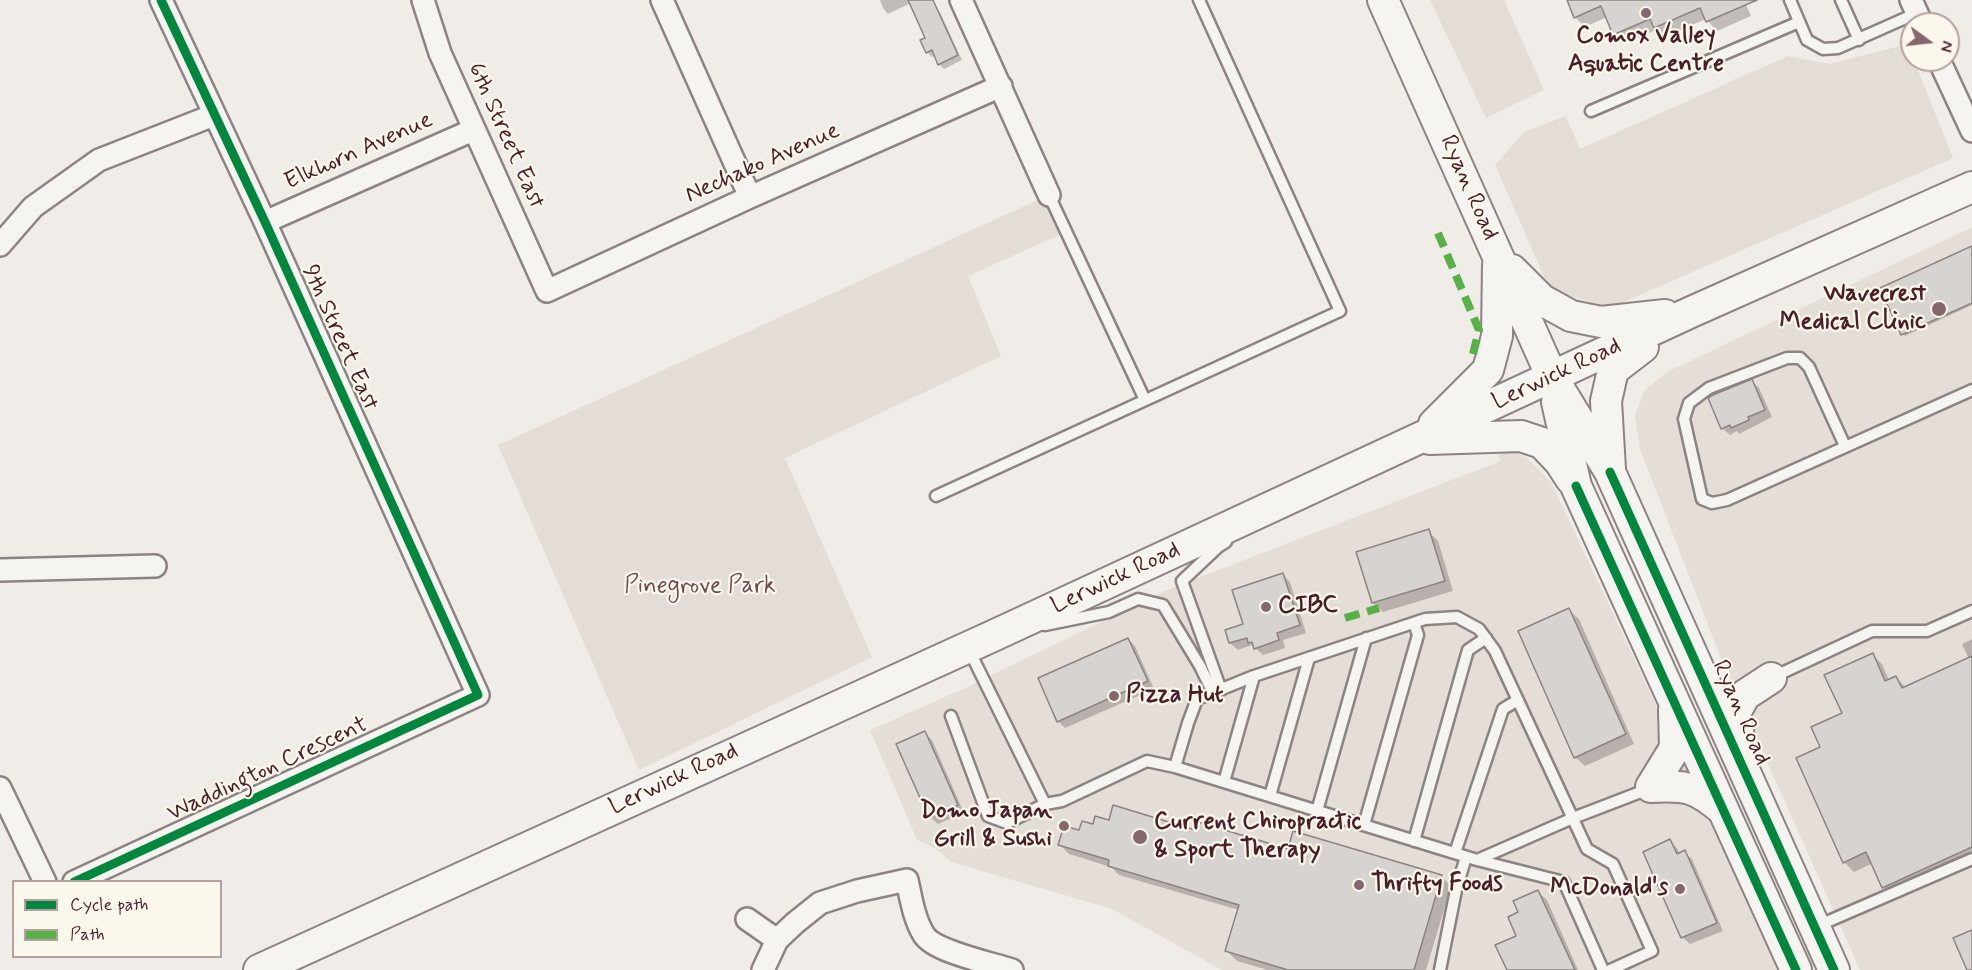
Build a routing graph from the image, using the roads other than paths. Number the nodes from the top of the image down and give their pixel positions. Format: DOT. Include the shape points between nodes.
graph roads {
  1 [pos="161,0"];
  2 [pos="423,0"];
  3 [pos="662,0"];
  4 [pos="962,0"];
  5 [pos="1199,0"];
  6 [pos="1383,0"];
  7 [pos="1790,0"];
  8 [pos="1841,0"];
  9 [pos="1900,20"];
  10 [pos="1799,22"];
  11 [pos="1859,40"];
  12 [pos="1945,72"];
  13 [pos="1001,86"];
  14 [pos="1591,111"];
  15 [pos="214,115"];
  16 [pos="473,130"];
  17 [pos="1972,131"];
  18 [pos="1972,187"];
  19 [pos="1049,195"];
  20 [pos="750,197"];
  21 [pos="266,222"];
  22 [pos="0,245"];
  23 [pos="1498,255"];
  24 [pos="547,291"];
  25 [pos="1689,313"];
  26 [pos="1552,377"];
  27 [pos="1972,390"];
  28 [pos="1145,400"];
  29 [pos="1419,439"];
  30 [pos="1845,446"];
  31 [pos="1610,472"];
  32 [pos="1318,486"];
  33 [pos="1576,486"];
  34 [pos="936,496"];
  35 [pos="155,566"];
  36 [pos="0,570"];
  37 [pos="1972,611"];
  38 [pos="1414,623"];
  39 [pos="995,635"];
  40 [pos="1366,638"];
  41 [pos="1486,638"];
  42 [pos="1686,641"];
  43 [pos="968,647"];
  44 [pos="1309,658"];
  45 [pos="1254,676"];
  46 [pos="1771,678"];
  47 [pos="1217,692"];
  48 [pos="478,695"];
  49 [pos="1518,700"];
  50 [pos="1674,703"];
  51 [pos="951,716"];
  52 [pos="1175,767"];
  53 [pos="1744,771"];
  54 [pos="1224,782"];
  55 [pos="1651,787"];
  56 [pos="0,788"];
  57 [pos="1270,796"];
  58 [pos="1046,804"];
  59 [pos="1317,811"];
  60 [pos="1573,818"];
  61 [pos="1728,821"];
  62 [pos="1364,825"];
  63 [pos="1414,841"];
  64 [pos="1466,857"];
  65 [pos="1972,859"];
  66 [pos="44,880"];
  67 [pos="78,880"];
  68 [pos="747,919"];
  69 [pos="1815,927"];
  70 [pos="777,940"];
  71 [pos="259,970"];
  72 [pos="763,970"];
  73 [pos="1012,970"];
  74 [pos="1440,970"];
  75 [pos="1603,970"];
  76 [pos="1610,970"];
  77 [pos="1796,970"];
  78 [pos="1834,970"];
  1 -- 15 [label="street, 9th Street East"];
  2 -- 16 [label="street, 6th Street East" via="440,53"];
  3 -- 20 [label="street"];
  4 -- 13 [label="street"];
  5 -- 28 [label="lane" via="1340,311"];
  6 -- 23 [label="main road, Ryan Road"];
  7 -- 10 [label="lane"];
  8 -- 11 [label="lane"];
  9 -- 11 [label="lane"];
  10 -- 11 [label="lane" via="1807,40 1823,49"];
  10 -- 14 [label="lane"];
  12 -- 17 [label="street"];
  13 -- 19 [label="street"];
  13 -- 20 [label="street, Nechako Avenue"];
  15 -- 21 [label="street, 9th Street East"];
  15 -- 22 [label="street" via="99,160 33,207"];
  16 -- 21 [label="street, Elkhorn Avenue"];
  16 -- 24 [label="street, 6th Street East"];
  18 -- 25 [label="main road, Lerwick Road"];
  19 -- 28 [label="lane"];
  20 -- 24 [label="street, Nechako Avenue"];
  21 -- 48 [label="street, 9th Street East"];
  23 -- 25 [label="main road" via="1542,300 1570,316 1601,322"];
  23 -- 26 [label="main road, Ryan Road"];
  23 -- 29 [label="main road" via="1497,336 1488,370"];
  25 -- 26 [label="main road, Lerwick Road"];
  25 -- 31 [label="main road" via="1613,370 1606,401"];
  26 -- 29 [label="main road, Lerwick Road"];
  26 -- 31 [label="main road, Ryan Road"];
  26 -- 33 [label="main road, Ryan Road"];
  27 -- 30 [label="lane"];
  28 -- 34 [label="lane"];
  29 -- 32 [label="main road, Lerwick Road"];
  29 -- 33 [label="main road" via="1521,436 1542,443"];
  30 -- 30 [label="lane" via="1809,367 1800,358 1787,357 1709,388 1689,403 1684,419 1702,499 1712,503 1727,500"];
  31 -- 42 [label="main road, Ryan Road"];
  32 -- 39 [label="main road, Lerwick Road"];
  32 -- 47 [label="lane" via="1218,547 1182,581"];
  33 -- 50 [label="main road, Ryan Road"];
  35 -- 36 [label="street"];
  37 -- 46 [label="lane" via="1927,631 1872,631"];
  38 -- 40 [label="lane"];
  38 -- 41 [label="lane" via="1457,617 1479,629"];
  38 -- 62 [label="lane" via="1418,635"];
  39 -- 43 [label="main road, Lerwick Road"];
  39 -- 47 [label="lane" via="1109,612 1138,599 1163,605"];
  40 -- 44 [label="lane"];
  40 -- 59 [label="lane"];
  41 -- 49 [label="lane"];
  41 -- 63 [label="lane" via="1468,650"];
  42 -- 46 [label="main road" via="1713,681 1727,687"];
  42 -- 53 [label="main road, Ryan Road"];
  43 -- 58 [label="lane"];
  43 -- 71 [label="main road, Lerwick Road"];
  44 -- 45 [label="lane"];
  44 -- 57 [label="lane"];
  45 -- 47 [label="lane"];
  45 -- 54 [label="lane"];
  46 -- 53 [label="main road" via="1745,696 1735,712"];
  47 -- 52 [label="lane" via="1197,699"];
  48 -- 67 [label="street, Waddington Crescent"];
  49 -- 60 [label="lane"];
  49 -- 64 [label="lane" via="1503,709 1462,838"];
  50 -- 55 [label="main road" via="1674,748"];
  50 -- 61 [label="main road, Ryan Road"];
  51 -- 58 [label="lane" via="988,816 1006,823"];
  52 -- 54 [label="lane"];
  52 -- 58 [label="lane" via="1147,761 1062,801"];
  53 -- 69 [label="main road, Ryan Road"];
  54 -- 57 [label="lane"];
  55 -- 60 [label="lane"];
  55 -- 61 [label="main road" via="1680,786 1705,795"];
  56 -- 66 [label="street"];
  57 -- 59 [label="lane"];
  59 -- 62 [label="lane"];
  60 -- 64 [label="lane"];
  60 -- 76 [label="lane" via="1587,849 1613,864 1652,951"];
  61 -- 69 [label="main road" via="1756,844 1792,921"];
  61 -- 77 [label="main road, Ryan Road"];
  62 -- 63 [label="lane"];
  63 -- 64 [label="lane"];
  64 -- 74 [label="lane"];
  64 -- 75 [label="lane" via="1564,882"];
  65 -- 69 [label="lane"];
  68 -- 70 [label="street"];
  69 -- 78 [label="main road, Ryan Road"];
  70 -- 72 [label="street"];
  70 -- 73 [label="street" via="820,903 907,880 917,920 926,937 940,948"];
}
